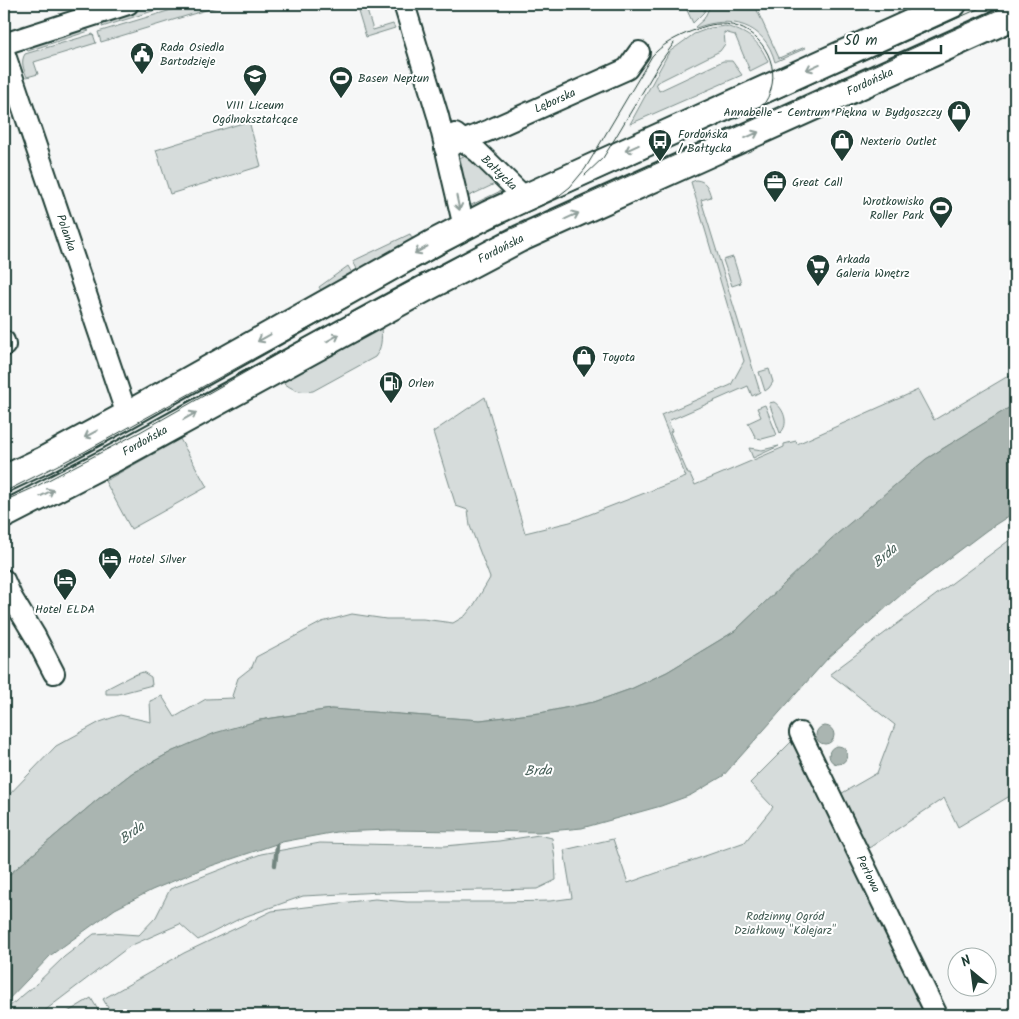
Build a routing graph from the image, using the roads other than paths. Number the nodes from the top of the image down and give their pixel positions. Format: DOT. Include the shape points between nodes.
graph roads {
  1 [pos="128,4"];
  2 [pos="407,4"];
  3 [pos="952,4"];
  4 [pos="1015,16"];
  5 [pos="4,44"];
  6 [pos="4,52"];
  7 [pos="639,52"];
  8 [pos="454,144"];
  9 [pos="524,197"];
  10 [pos="464,227"];
  11 [pos="515,242"];
  12 [pos="4,341"];
  13 [pos="4,346"];
  14 [pos="127,415"];
  15 [pos="4,479"];
  16 [pos="4,515"];
  17 [pos="4,580"];
  18 [pos="54,673"];
  19 [pos="800,733"];
  20 [pos="937,1015"];
  1 -- 5 [label="street"];
  2 -- 8 [label="street" via="440,122"];
  3 -- 9 [label="main road, one-way"];
  11 -- 4 [label="main road, Fordońska, one-way"];
  6 -- 14 [label="street, Polanka"];
  7 -- 8 [label="street, Lęborska" via="627,68"];
  8 -- 9 [label="street, Bałtycka" via="510,182"];
  8 -- 10 [label="street, one-way"];
  9 -- 10 [label="main road"];
  9 -- 11 [label="main road, Bałtycka" via="525,213"];
  10 -- 11 [label="main road" via="471,239 488,250"];
  10 -- 14 [label="main road, one-way"];
  16 -- 11 [label="main road, Fordońska, one-way"];
  12 -- 13 [label="street"];
  14 -- 15 [label="main road, one-way"];
  17 -- 18 [label="street"];
  19 -- 20 [label="street, Perłowa"];
}
